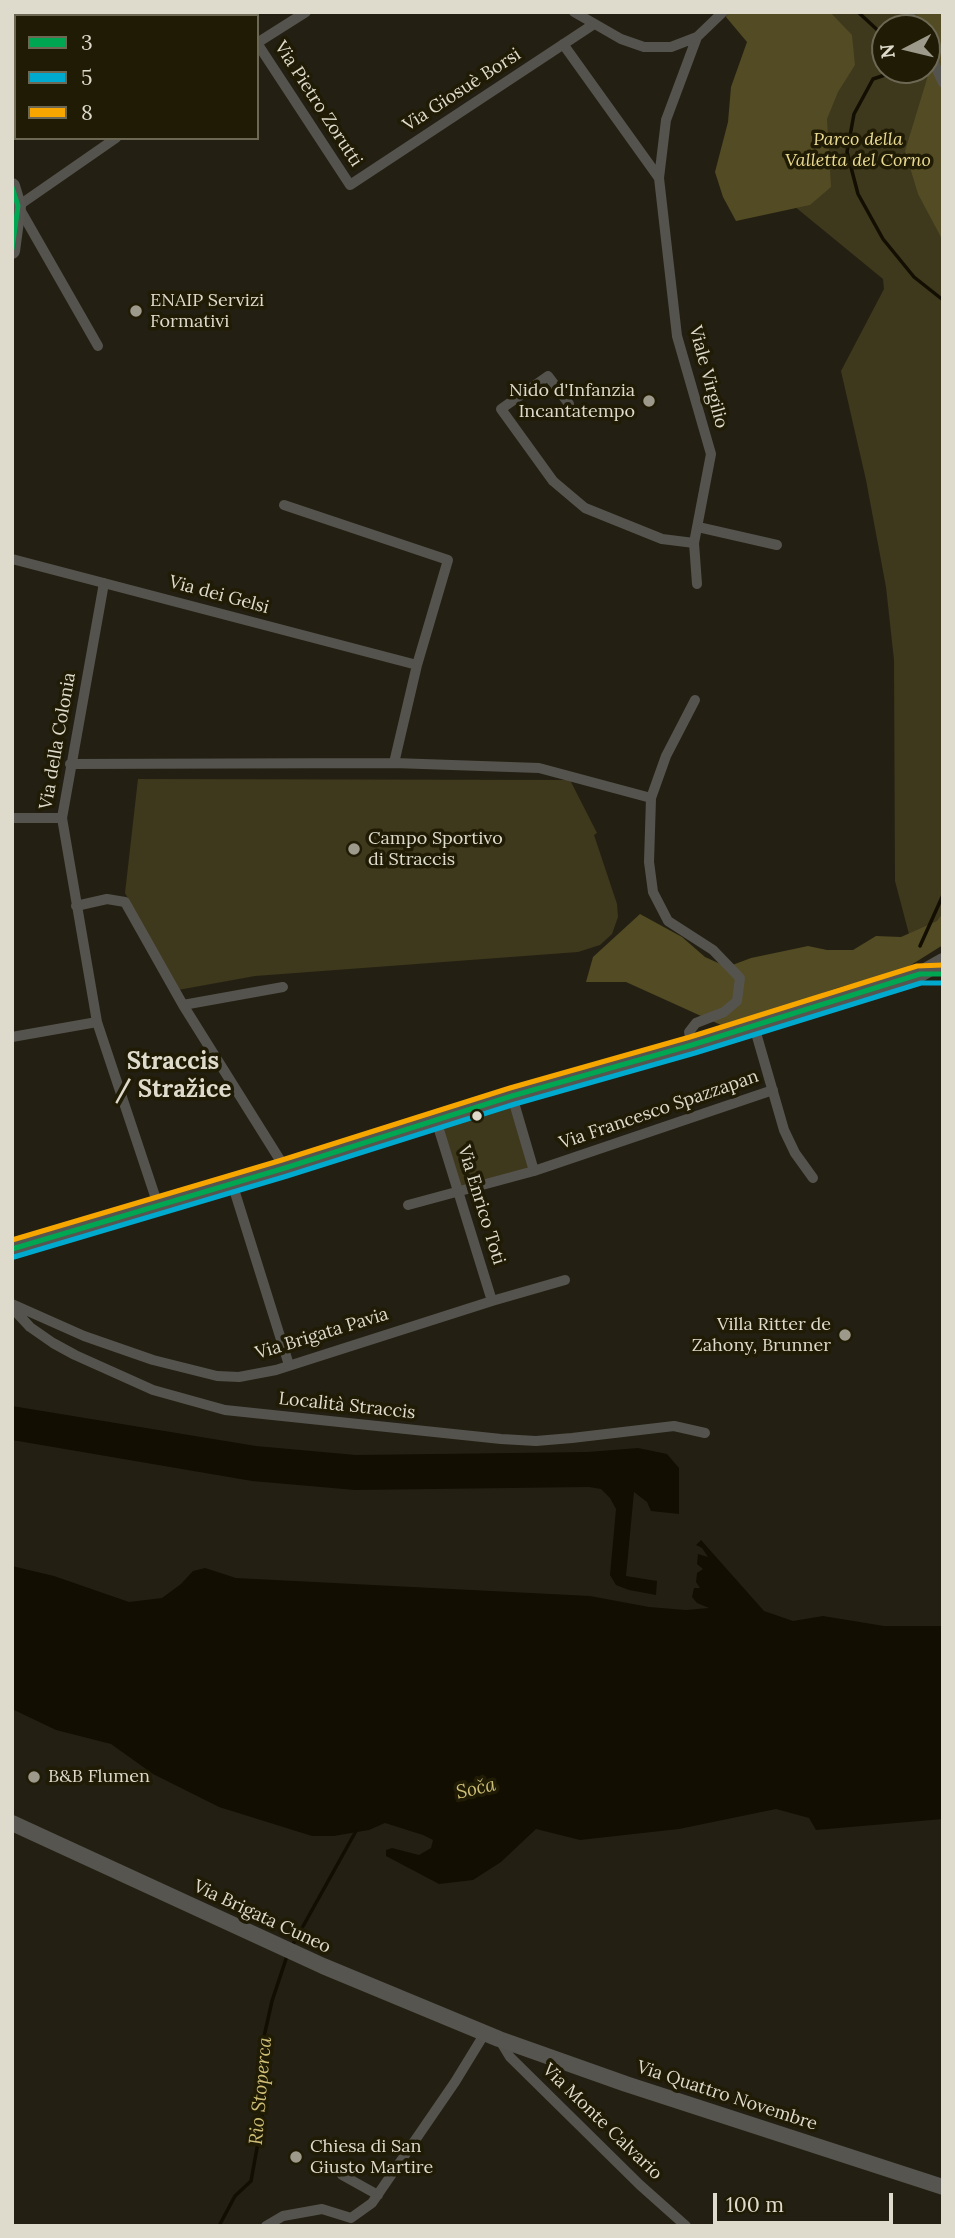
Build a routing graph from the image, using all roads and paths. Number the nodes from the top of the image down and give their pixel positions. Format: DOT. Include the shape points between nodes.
graph roads {
  1 [pos="306,12"];
  2 [pos="575,12"];
  3 [pos="723,12"];
  4 [pos="594,24"];
  5 [pos="697,37"];
  6 [pos="259,42"];
  7 [pos="563,44"];
  8 [pos="259,46"];
  9 [pos="113,140"];
  10 [pos="659,178"];
  11 [pos="350,185"];
  12 [pos="12,186"];
  13 [pos="18,206"];
  14 [pos="12,251"];
  15 [pos="98,346"];
  16 [pos="569,404"];
  17 [pos="284,505"];
  18 [pos="698,527"];
  19 [pos="694,543"];
  20 [pos="777,545"];
  21 [pos="12,559"];
  22 [pos="104,583"];
  23 [pos="697,584"];
  24 [pos="417,665"];
  25 [pos="695,700"];
  26 [pos="394,763"];
  27 [pos="70,764"];
  28 [pos="651,798"];
  29 [pos="12,818"];
  30 [pos="62,818"];
  31 [pos="75,906"];
  32 [pos="943,961"];
  33 [pos="920,974"];
  34 [pos="943,974"];
  35 [pos="283,987"];
  36 [pos="183,1005"];
  37 [pos="97,1022"];
  38 [pos="754,1026"];
  39 [pos="12,1037"];
  40 [pos="692,1045"];
  41 [pos="773,1090"];
  42 [pos="512,1096"];
  43 [pos="436,1120"];
  44 [pos="285,1168"];
  45 [pos="534,1171"];
  46 [pos="813,1178"];
  47 [pos="232,1183"];
  48 [pos="457,1192"];
  49 [pos="158,1205"];
  50 [pos="408,1206"];
  51 [pos="12,1249"];
  52 [pos="565,1280"];
  53 [pos="492,1301"];
  54 [pos="13,1305"];
  55 [pos="289,1366"];
  56 [pos="705,1433"];
  57 [pos="12,1823"];
  58 [pos="492,2036"];
  59 [pos="342,2175"];
  60 [pos="943,2187"];
  61 [pos="378,2195"];
  62 [pos="266,2226"];
  63 [pos="686,2226"];
  1 -- 6 [label="street"];
  2 -- 4 [label="street"];
  3 -- 5 [label="street"];
  4 -- 5 [label="street" via="644,47 671,47"];
  4 -- 7 [label="street, Via Giosuè Borsi"];
  5 -- 10 [label="street, Viale Virgilio" via="666,120"];
  7 -- 10 [label="street, Viale Virgilio"];
  7 -- 11 [label="street, Via Giosuè Borsi"];
  8 -- 11 [label="street, Via Pietro Zorutti"];
  9 -- 13 [label="street"];
  10 -- 18 [label="street, Viale Virgilio" via="677,336 711,454"];
  12 -- 13 [label="street"];
  13 -- 14 [label="street"];
  13 -- 15 [label="street"];
  16 -- 19 [label="street" via="548,376 501,409 553,481 585,508 662,539"];
  17 -- 24 [label="street" via="448,560"];
  18 -- 19 [label="street, Viale Virgilio"];
  18 -- 20 [label="street"];
  19 -- 23 [label="street, Viale Virgilio"];
  21 -- 22 [label="street, Via dei Gelsi"];
  22 -- 24 [label="street, Via dei Gelsi"];
  22 -- 27 [label="street, Via della Colonia"];
  24 -- 26 [label="street"];
  25 -- 28 [label="street"];
  26 -- 27 [label="street"];
  26 -- 28 [label="street" via="540,768"];
  27 -- 30 [label="street, Via della Colonia"];
  28 -- 40 [label="street" via="653,892 668,920 713,950 740,978 737,1001 724,1012 696,1023 689,1032"];
  29 -- 30 [label="street"];
  30 -- 31 [label="street, Via della Colonia"];
  31 -- 36 [label="street" via="125,902"];
  31 -- 37 [label="street, Via della Colonia"];
  32 -- 33 [label="street"];
  33 -- 34 [label="street"];
  33 -- 38 [label="street"];
  35 -- 36 [label="street"];
  36 -- 44 [label="street"];
  37 -- 39 [label="street"];
  37 -- 49 [label="street, Via della Colonia"];
  38 -- 40 [label="street"];
  38 -- 41 [label="street, Via Francesco Spazzapan"];
  40 -- 42 [label="street"];
  41 -- 45 [label="street, Via Francesco Spazzapan"];
  41 -- 46 [label="street" via="784,1130"];
  42 -- 43 [label="street"];
  42 -- 45 [label="street"];
  43 -- 44 [label="street"];
  43 -- 48 [label="street, Via Enrico Toti"];
  44 -- 47 [label="street"];
  45 -- 48 [label="street, Via Francesco Spazzapan"];
  47 -- 49 [label="street"];
  47 -- 55 [label="street"];
  48 -- 50 [label="street, Via Francesco Spazzapan"];
  48 -- 53 [label="street, Via Enrico Toti"];
  49 -- 51 [label="street"];
  52 -- 53 [label="street, Via Brigata Pavia"];
  53 -- 55 [label="street, Via Brigata Pavia"];
  54 -- 55 [label="street, Via Brigata Pavia" via="152,1360 217,1376 258,1375"];
  54 -- 56 [label="street, Località Straccis" via="30,1326 75,1355 153,1390 225,1410 536,1441 674,1426"];
  57 -- 58 [label="street, Via Brigata Cuneo" via="289,1951"];
  58 -- 60 [label="street, Via Quattro Novembre"];
  58 -- 61 [label="street"];
  58 -- 63 [label="street, Via Monte Calvario" via="639,2185"];
  59 -- 61 [label="street"];
  61 -- 62 [label="street" via="351,2218 322,2209 283,2216"];
}
